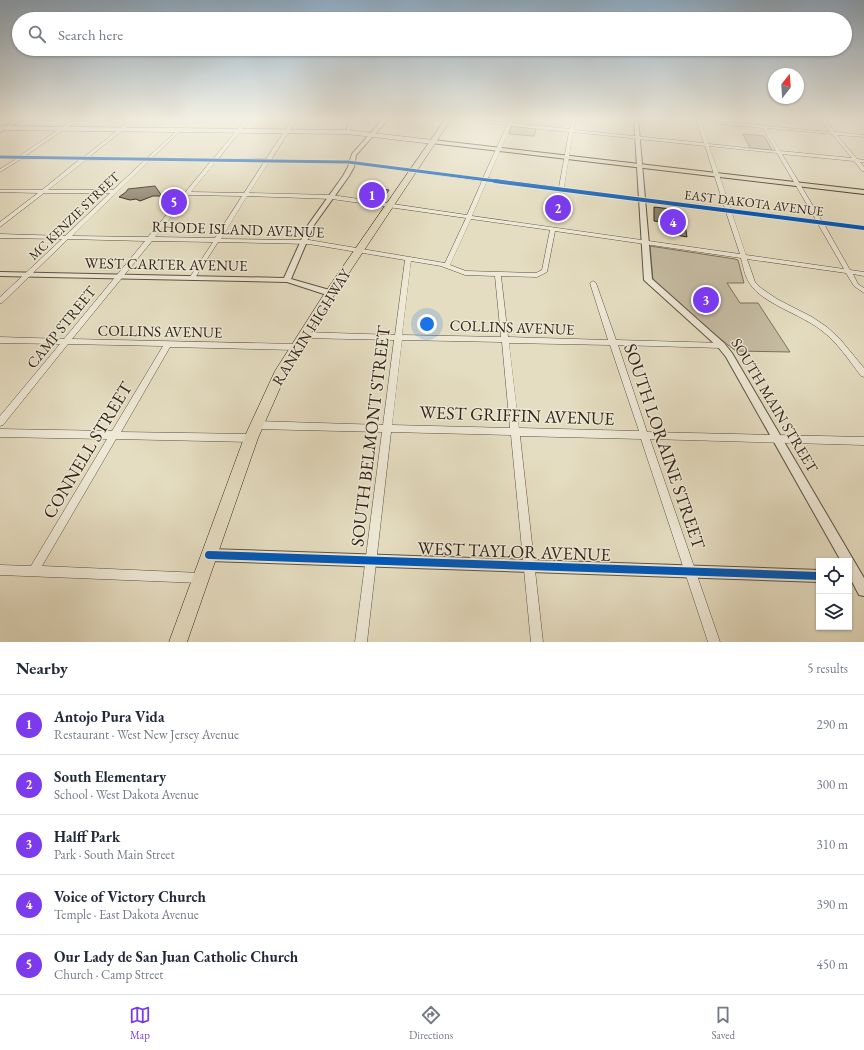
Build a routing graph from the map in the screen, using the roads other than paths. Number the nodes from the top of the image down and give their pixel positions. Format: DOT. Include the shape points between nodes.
graph roads {
  1 [pos="35,148"];
  2 [pos="99,148"];
  3 [pos="161,148"];
  4 [pos="224,148"];
  5 [pos="276,148"];
  6 [pos="360,148"];
  7 [pos="429,148"];
  8 [pos="488,148"];
  9 [pos="569,148"];
  10 [pos="638,148"];
  11 [pos="707,148"];
  12 [pos="737,148"];
  13 [pos="777,148"];
  14 [pos="846,148"];
  15 [pos="498,149"];
  16 [pos="779,152"];
  17 [pos="0,157"];
  18 [pos="21,157"];
  19 [pos="567,157"];
  20 [pos="86,158"];
  21 [pos="150,158"];
  22 [pos="215,159"];
  23 [pos="268,160"];
  24 [pos="856,160"];
  25 [pos="864,161"];
  26 [pos="352,162"];
  27 [pos="639,166"];
  28 [pos="414,170"];
  29 [pos="864,170"];
  30 [pos="0,171"];
  31 [pos="716,174"];
  32 [pos="485,179"];
  33 [pos="797,184"];
  34 [pos="562,189"];
  35 [pos="0,190"];
  36 [pos="43,191"];
  37 [pos="114,192"];
  38 [pos="864,192"];
  39 [pos="187,194"];
  40 [pos="246,194"];
  41 [pos="332,197"];
  42 [pos="642,200"];
  43 [pos="390,205"];
  44 [pos="728,210"];
  45 [pos="469,217"];
  46 [pos="820,222"];
  47 [pos="0,224"];
  48 [pos="864,228"];
  49 [pos="553,229"];
  50 [pos="0,236"];
  51 [pos="66,238"];
  52 [pos="149,240"];
  53 [pos="216,241"];
  54 [pos="303,242"];
  55 [pos="645,242"];
  56 [pos="360,250"];
  57 [pos="743,257"];
  58 [pos="408,258"];
  59 [pos="447,265"];
  60 [pos="848,272"];
  61 [pos="0,274"];
  62 [pos="28,274"];
  63 [pos="498,274"];
  64 [pos="864,274"];
  65 [pos="120,276"];
  66 [pos="193,277"];
  67 [pos="287,280"];
  68 [pos="593,283"];
  69 [pos="864,291"];
  70 [pos="330,293"];
  71 [pos="0,301"];
  72 [pos="398,337"];
  73 [pos="0,340"];
  74 [pos="505,340"];
  75 [pos="299,341"];
  76 [pos="66,342"];
  77 [pos="613,343"];
  78 [pos="168,344"];
  79 [pos="721,345"];
  80 [pos="864,374"];
  81 [pos="0,422"];
  82 [pos="387,428"];
  83 [pos="253,431"];
  84 [pos="514,431"];
  85 [pos="0,433"];
  86 [pos="114,435"];
  87 [pos="644,435"];
  88 [pos="778,439"];
  89 [pos="864,441"];
  90 [pos="209,555"];
  91 [pos="846,558"];
  92 [pos="371,561"];
  93 [pos="529,566"];
  94 [pos="0,570"];
  95 [pos="690,571"];
  96 [pos="33,572"];
  97 [pos="816,576"];
  98 [pos="857,577"];
  99 [pos="202,578"];
  100 [pos="864,590"];
  101 [pos="178,642"];
  102 [pos="361,642"];
  103 [pos="537,642"];
  104 [pos="714,642"];
  1 -- 18 [label="street"];
  2 -- 20 [label="street"];
  3 -- 21 [label="street, MC KENZIE STREET"];
  4 -- 22 [label="street, CAMP STREET"];
  5 -- 23 [label="street"];
  6 -- 26 [label="street"];
  7 -- 28 [label="highway, RANKIN HIGHWAY"];
  8 -- 15 [label="main road"];
  9 -- 19 [label="street"];
  10 -- 27 [label="street, SOUTH MAIN STREET"];
  11 -- 31 [label="street"];
  12 -- 16 [label="street"];
  13 -- 16 [label="street"];
  14 -- 24 [label="street"];
  15 -- 19 [label="main road"];
  15 -- 32 [label="street"];
  16 -- 24 [label="street"];
  16 -- 33 [label="street"];
  17 -- 18 [label="street, EAST DAKOTA AVENUE"];
  18 -- 20 [label="street, EAST DAKOTA AVENUE"];
  18 -- 30 [label="street"];
  19 -- 27 [label="main road"];
  19 -- 34 [label="street"];
  20 -- 21 [label="street, EAST DAKOTA AVENUE"];
  20 -- 36 [label="street"];
  21 -- 22 [label="street, EAST DAKOTA AVENUE"];
  21 -- 37 [label="street, MC KENZIE STREET"];
  22 -- 23 [label="street, EAST DAKOTA AVENUE"];
  22 -- 39 [label="street, CAMP STREET"];
  23 -- 26 [label="street, EAST DAKOTA AVENUE"];
  23 -- 40 [label="street"];
  24 -- 25 [label="street"];
  24 -- 29 [label="street"];
  26 -- 28 [label="street, EAST DAKOTA AVENUE"];
  26 -- 41 [label="street"];
  27 -- 31 [label="main road"];
  27 -- 42 [label="street, SOUTH MAIN STREET"];
  28 -- 32 [label="street, EAST DAKOTA AVENUE"];
  28 -- 43 [label="highway, RANKIN HIGHWAY"];
  31 -- 33 [label="main road"];
  31 -- 44 [label="street"];
  32 -- 34 [label="street, EAST DAKOTA AVENUE"];
  32 -- 45 [label="street"];
  33 -- 38 [label="main road"];
  33 -- 46 [label="street"];
  34 -- 42 [label="street, EAST DAKOTA AVENUE"];
  35 -- 36 [label="street"];
  36 -- 37 [label="street"];
  36 -- 47 [label="street"];
  37 -- 51 [label="street, MC KENZIE STREET"];
  39 -- 40 [label="street"];
  39 -- 52 [label="street, CAMP STREET"];
  40 -- 41 [label="street"];
  40 -- 53 [label="street"];
  41 -- 43 [label="street"];
  41 -- 54 [label="street" via="311,225"];
  42 -- 44 [label="street, EAST DAKOTA AVENUE"];
  42 -- 55 [label="street, SOUTH MAIN STREET"];
  43 -- 45 [label="street"];
  43 -- 56 [label="highway, RANKIN HIGHWAY"];
  44 -- 46 [label="street, EAST DAKOTA AVENUE"];
  44 -- 57 [label="street"];
  45 -- 49 [label="street"];
  45 -- 59 [label="street"];
  46 -- 48 [label="street, EAST DAKOTA AVENUE"];
  46 -- 60 [label="street"];
  49 -- 55 [label="street"];
  49 -- 63 [label="street, RHODE ISLAND AVENUE" via="543,273"];
  50 -- 51 [label="street, RHODE ISLAND AVENUE"];
  51 -- 52 [label="street, RHODE ISLAND AVENUE"];
  51 -- 62 [label="street, MC KENZIE STREET"];
  52 -- 53 [label="street, RHODE ISLAND AVENUE"];
  52 -- 65 [label="street, CAMP STREET"];
  53 -- 54 [label="street, RHODE ISLAND AVENUE"];
  53 -- 66 [label="street"];
  54 -- 56 [label="street, RHODE ISLAND AVENUE"];
  54 -- 67 [label="street"];
  55 -- 57 [label="street"];
  55 -- 79 [label="street, SOUTH MAIN STREET" via="649,281"];
  56 -- 58 [label="street, RHODE ISLAND AVENUE"];
  56 -- 70 [label="highway, RANKIN HIGHWAY"];
  57 -- 60 [label="street"];
  57 -- 80 [label="street" via="750,280 755,287 823,327"];
  58 -- 59 [label="street, RHODE ISLAND AVENUE"];
  58 -- 72 [label="street, SOUTH BELMONT STREET"];
  59 -- 63 [label="street, RHODE ISLAND AVENUE" via="462,273"];
  60 -- 64 [label="street"];
  60 -- 69 [label="street" via="856,285"];
  61 -- 62 [label="street, WEST CARTER AVENUE"];
  62 -- 65 [label="street, WEST CARTER AVENUE"];
  62 -- 71 [label="street, MC KENZIE STREET"];
  63 -- 74 [label="street"];
  65 -- 66 [label="street, WEST CARTER AVENUE"];
  65 -- 76 [label="street, CAMP STREET"];
  66 -- 67 [label="street, WEST CARTER AVENUE"];
  67 -- 70 [label="street, WEST CARTER AVENUE"];
  68 -- 77 [label="street, SOUTH LORAINE STREET"];
  70 -- 75 [label="highway, RANKIN HIGHWAY"];
  72 -- 74 [label="street, COLLINS AVENUE"];
  72 -- 75 [label="street, COLLINS AVENUE"];
  72 -- 82 [label="street, SOUTH BELMONT STREET"];
  73 -- 76 [label="street, COLLINS AVENUE"];
  74 -- 77 [label="street, COLLINS AVENUE"];
  74 -- 84 [label="street"];
  75 -- 78 [label="street, COLLINS AVENUE"];
  75 -- 83 [label="highway, RANKIN HIGHWAY" via="275,383"];
  76 -- 78 [label="street, COLLINS AVENUE"];
  76 -- 81 [label="street, CAMP STREET"];
  77 -- 79 [label="street, COLLINS AVENUE"];
  77 -- 87 [label="street, SOUTH LORAINE STREET"];
  78 -- 86 [label="street, CONNELL STREET"];
  79 -- 88 [label="street, SOUTH MAIN STREET"];
  82 -- 83 [label="street, WEST GRIFFIN AVENUE"];
  82 -- 84 [label="street, WEST GRIFFIN AVENUE"];
  82 -- 92 [label="street, SOUTH BELMONT STREET"];
  83 -- 86 [label="street, WEST GRIFFIN AVENUE"];
  83 -- 90 [label="highway, RANKIN HIGHWAY"];
  84 -- 87 [label="street, WEST GRIFFIN AVENUE"];
  84 -- 93 [label="street"];
  85 -- 86 [label="street, WEST GRIFFIN AVENUE"];
  86 -- 96 [label="street, CONNELL STREET"];
  87 -- 88 [label="street, WEST GRIFFIN AVENUE"];
  87 -- 95 [label="street, SOUTH LORAINE STREET"];
  88 -- 89 [label="street, WEST GRIFFIN AVENUE"];
  88 -- 91 [label="street, SOUTH MAIN STREET"];
  90 -- 92 [label="street, WEST TAYLOR AVENUE"];
  90 -- 99 [label="highway, RANKIN HIGHWAY"];
  92 -- 93 [label="street, WEST TAYLOR AVENUE"];
  92 -- 102 [label="street, SOUTH BELMONT STREET"];
  93 -- 95 [label="street, WEST TAYLOR AVENUE"];
  93 -- 103 [label="street"];
  94 -- 96 [label="street"];
  95 -- 97 [label="street, WEST TAYLOR AVENUE"];
  95 -- 104 [label="street, SOUTH LORAINE STREET"];
  96 -- 99 [label="street"];
  98 -- 100 [label="street, SOUTH MAIN STREET"];
  99 -- 101 [label="highway, RANKIN HIGHWAY"];
}
